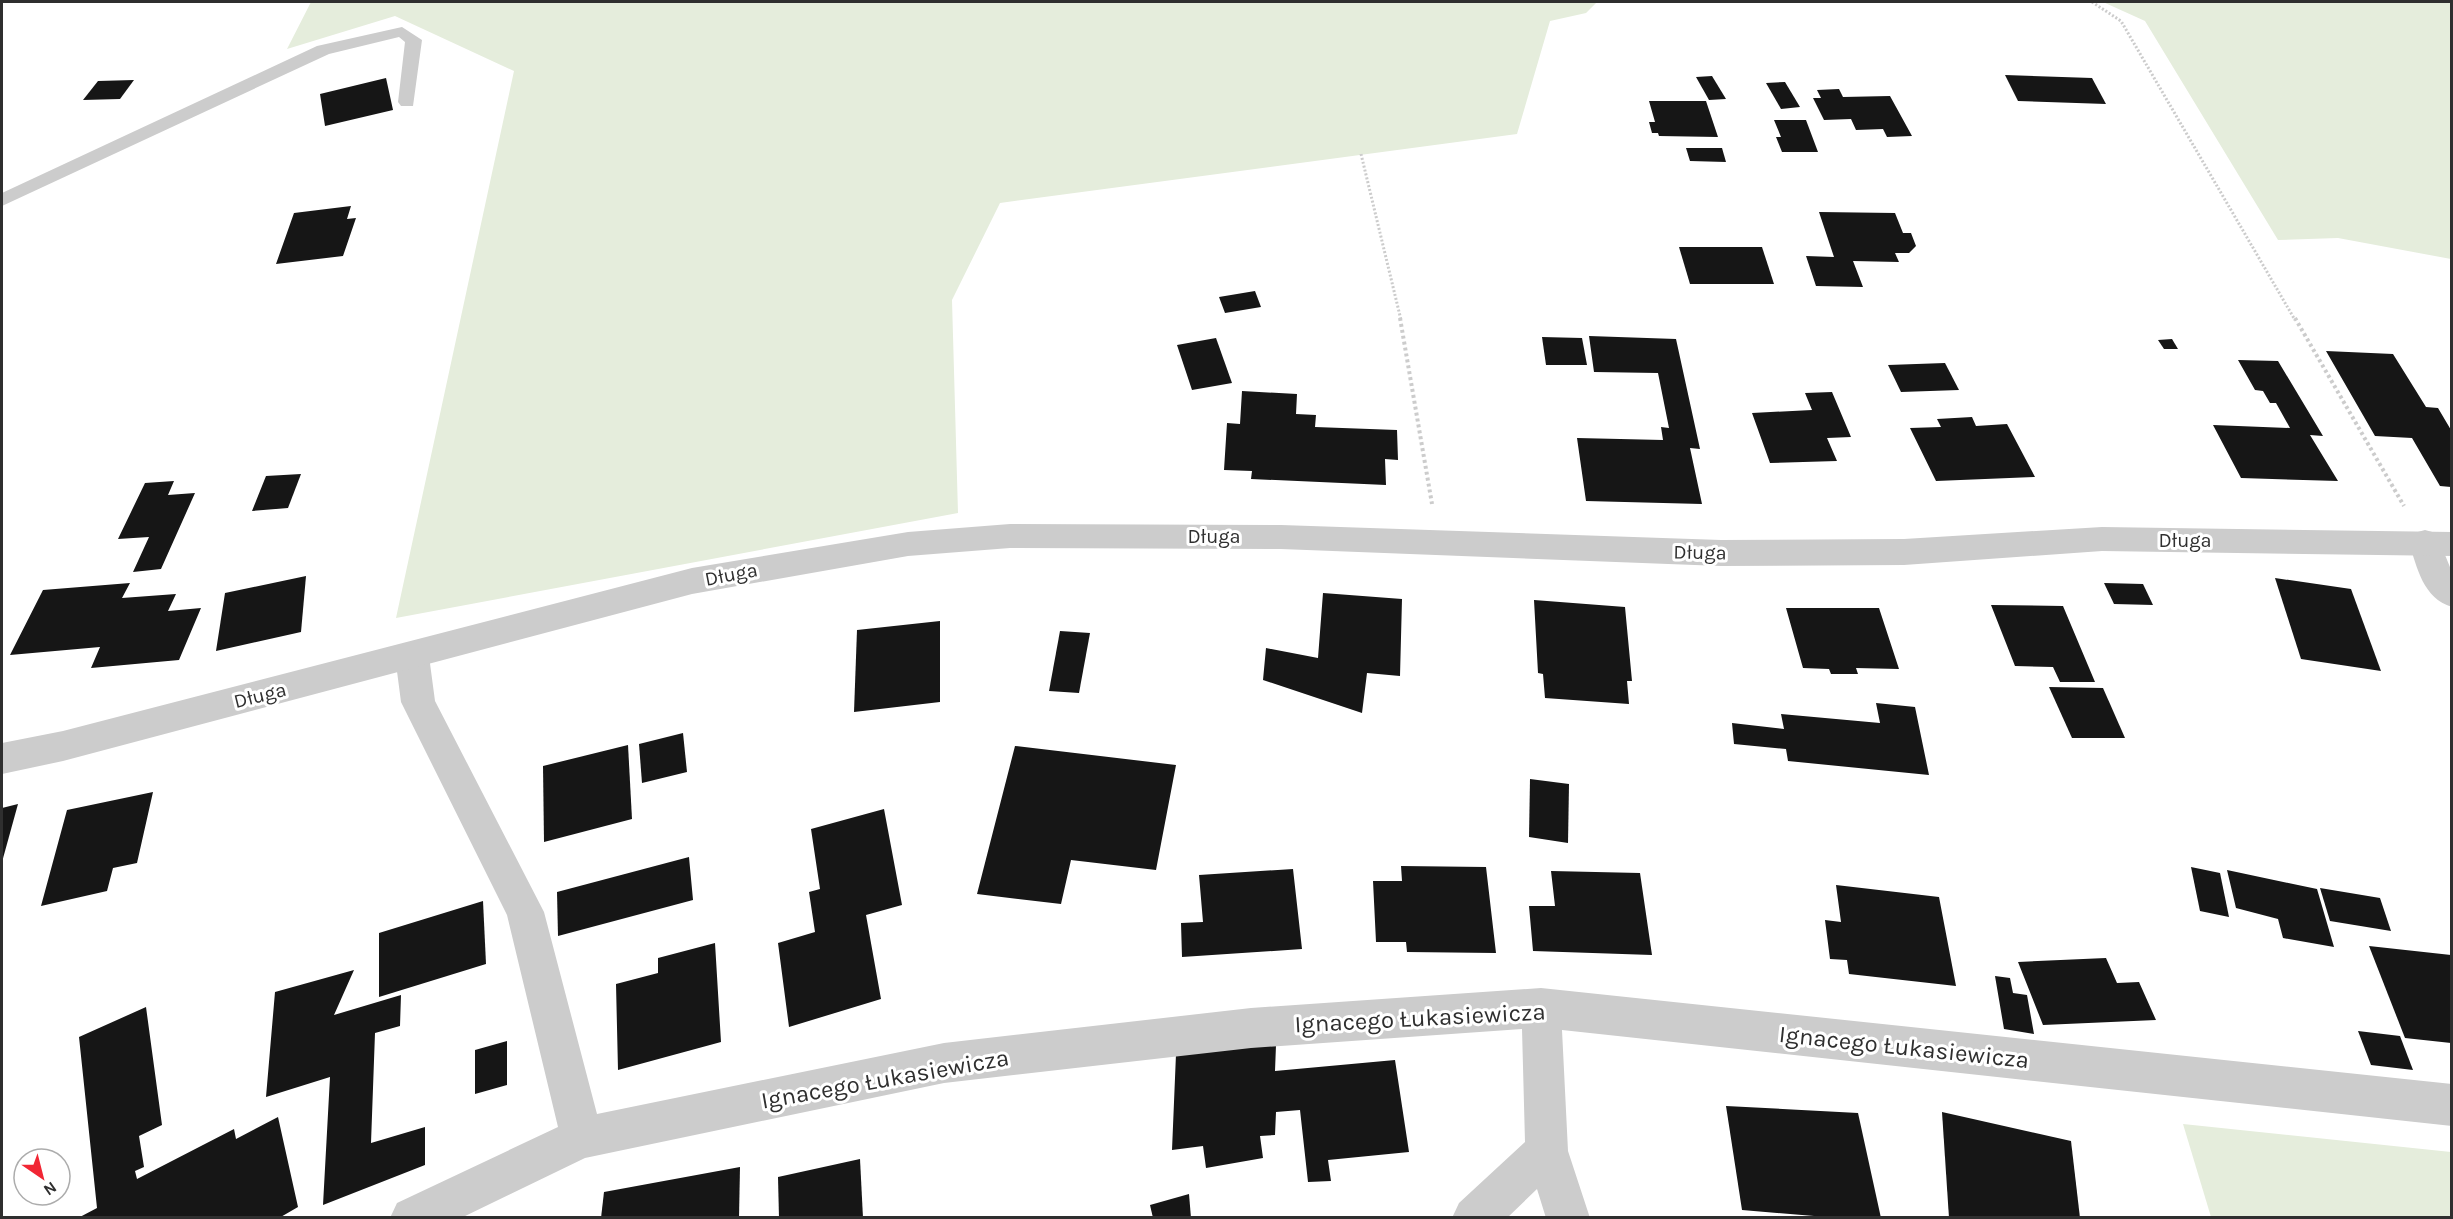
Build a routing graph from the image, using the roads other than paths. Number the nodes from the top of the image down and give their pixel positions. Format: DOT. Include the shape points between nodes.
graph roads {
  1 [pos="407,102"];
  2 [pos="2,200"];
  3 [pos="2438,543"];
  4 [pos="2451,594"];
  5 [pos="412,656"];
  6 [pos="2,759"];
  7 [pos="1541,1008"];
  8 [pos="2451,1105"];
  9 [pos="582,1138"];
  10 [pos="1547,1150"];
  11 [pos="412,1218"];
  12 [pos="1474,1218"];
  13 [pos="1568,1218"];
  1 -- 2 [label="lane" via="414,40 402,32 371,37 322,50"];
  3 -- 4 [label="street" via="2437,578"];
  3 -- 5 [label="street, Długa" via="2102,539 1904,552 1720,554 1281,537 1010,536 908,544 692,581"];
  5 -- 6 [label="street, Długa"];
  5 -- 9 [label="street" via="418,702 525,912"];
  7 -- 8 [label="street, Ignacego Łukasiewicza"];
  7 -- 9 [label="street, Ignacego Łukasiewicza" via="1251,1028 944,1063"];
  7 -- 10 [label="street"];
  9 -- 11 [label="street, Ignacego Łukasiewicza"];
  10 -- 12 [label="street"];
  10 -- 13 [label="street"];
}
